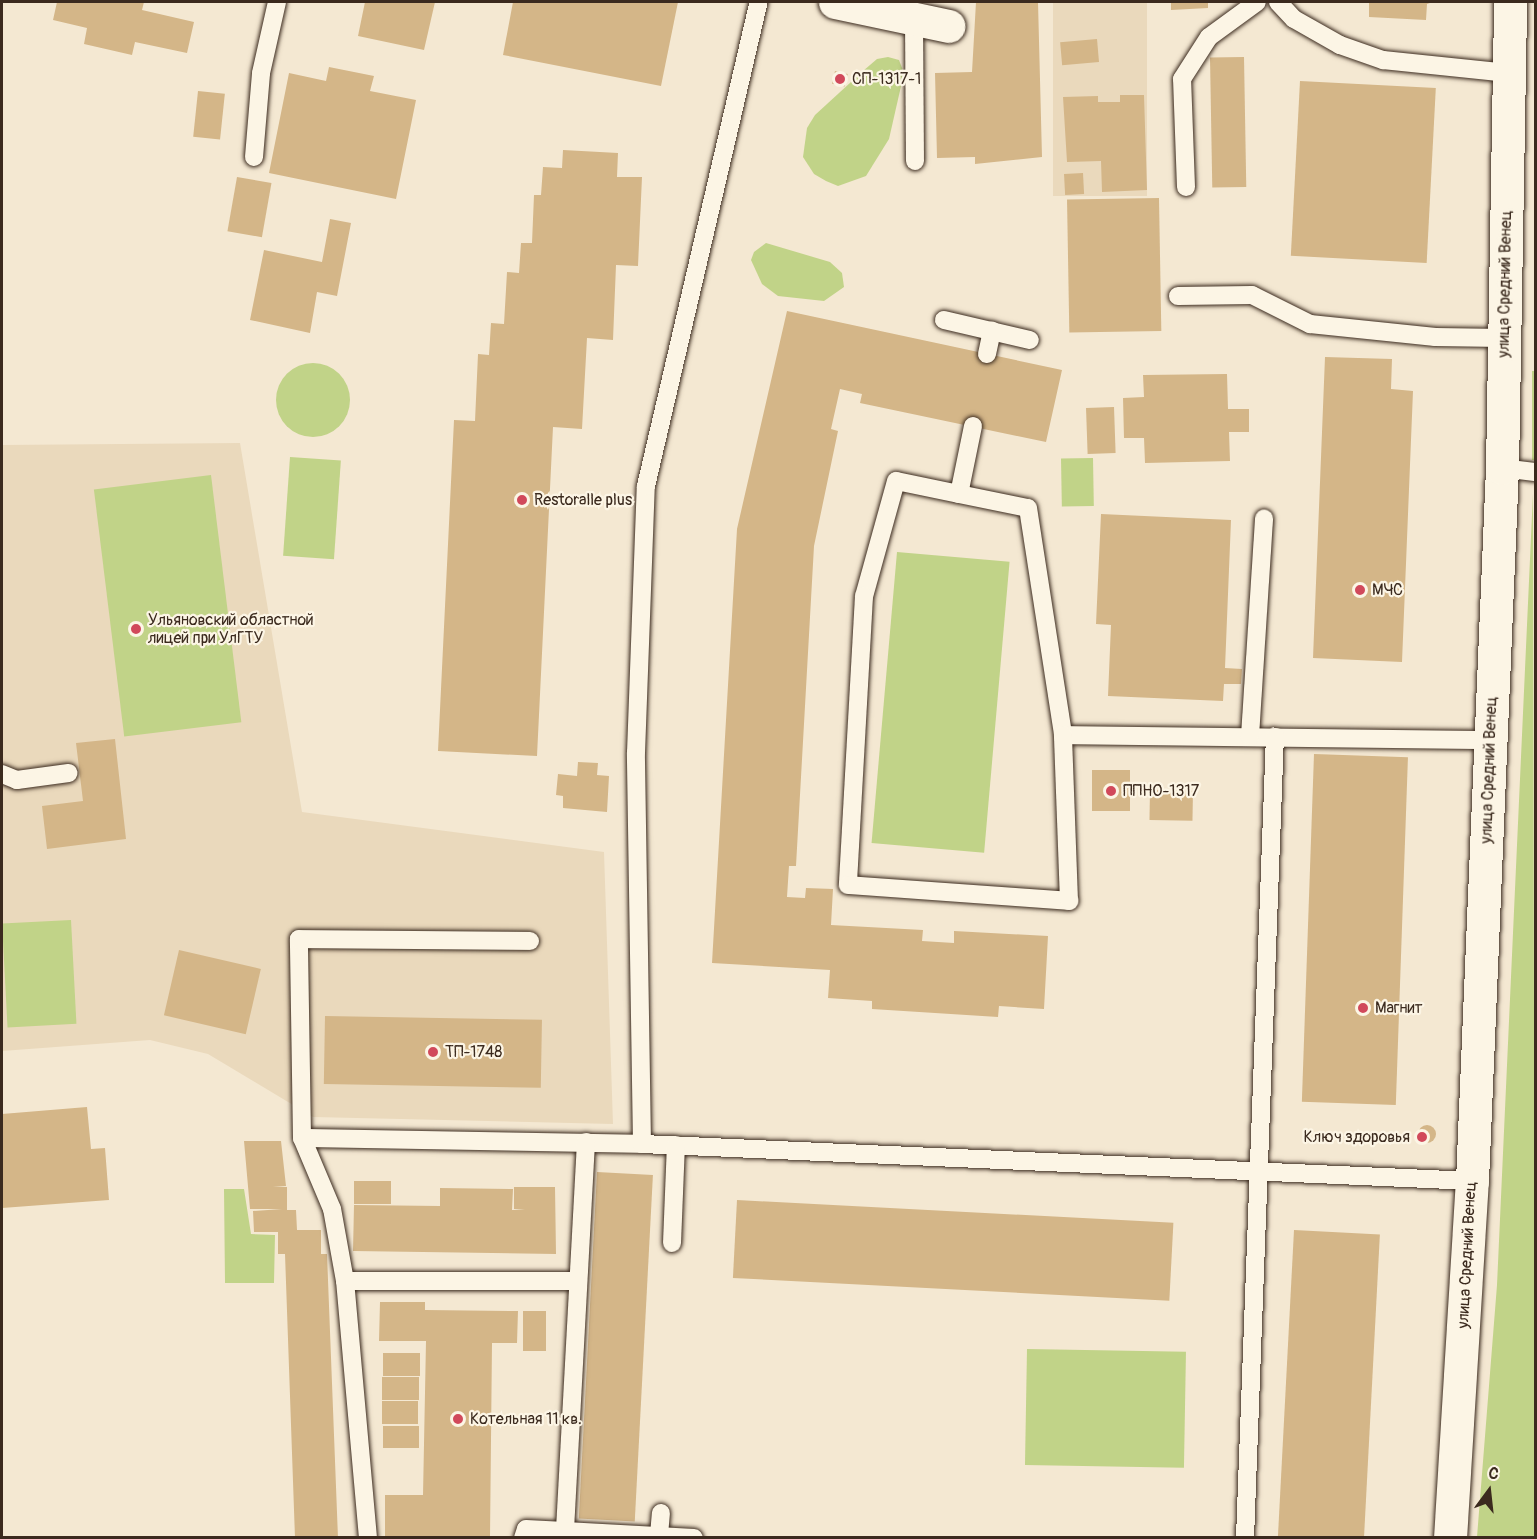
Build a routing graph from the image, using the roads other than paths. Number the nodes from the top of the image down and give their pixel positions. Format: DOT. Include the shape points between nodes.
graph roads {
  1 [pos="277,2"];
  2 [pos="759,2"];
  3 [pos="835,2"];
  4 [pos="1257,2"];
  5 [pos="1278,2"];
  6 [pos="1510,2"];
  7 [pos="914,19"];
  8 [pos="950,26"];
  9 [pos="1509,73"];
  10 [pos="254,157"];
  11 [pos="915,160"];
  12 [pos="1186,187"];
  13 [pos="1178,296"];
  14 [pos="944,320"];
  15 [pos="992,331"];
  16 [pos="1504,338"];
  17 [pos="1030,340"];
  18 [pos="987,354"];
  19 [pos="973,426"];
  20 [pos="1502,468"];
  21 [pos="1536,472"];
  22 [pos="958,494"];
  23 [pos="1263,518"];
  24 [pos="1063,735"];
  25 [pos="1250,736"];
  26 [pos="1275,737"];
  27 [pos="1490,740"];
  28 [pos="69,773"];
  29 [pos="2,774"];
  30 [pos="530,941"];
  31 [pos="302,1138"];
  32 [pos="586,1142"];
  33 [pos="642,1144"];
  34 [pos="676,1145"];
  35 [pos="1260,1172"];
  36 [pos="1472,1182"];
  37 [pos="672,1243"];
  38 [pos="345,1281"];
  39 [pos="577,1281"];
  40 [pos="661,1513"];
  41 [pos="565,1531"];
  42 [pos="659,1535"];
  43 [pos="368,1538"];
  44 [pos="523,1538"];
  45 [pos="694,1538"];
  46 [pos="1245,1538"];
  47 [pos="1450,1538"];
  1 -- 10 [label="lane" via="261,73"];
  2 -- 33 [label="lane" via="646,486 636,753"];
  3 -- 7 [label="street"];
  4 -- 12 [label="lane" via="1209,37 1182,80"];
  5 -- 9 [label="lane" via="1294,20 1340,45 1383,60"];
  6 -- 9 [label="street, улица Средний Венец"];
  7 -- 8 [label="street"];
  7 -- 11 [label="lane"];
  9 -- 16 [label="street, улица Средний Венец"];
  13 -- 16 [label="lane" via="1252,295 1310,324 1435,337"];
  14 -- 15 [label="lane"];
  15 -- 17 [label="lane"];
  15 -- 18 [label="lane"];
  16 -- 20 [label="street, улица Средний Венец"];
  19 -- 22 [label="lane"];
  20 -- 21 [label="lane"];
  20 -- 27 [label="street, улица Средний Венец"];
  22 -- 24 [label="lane" via="1028,508"];
  22 -- 24 [label="lane" via="896,481 893,491 864,596 848,885 1069,901"];
  23 -- 25 [label="lane"];
  24 -- 25 [label="lane"];
  25 -- 26 [label="lane"];
  26 -- 27 [label="lane"];
  26 -- 35 [label="lane"];
  27 -- 36 [label="street, улица Средний Венец"];
  28 -- 29 [label="lane" via="17,780"];
  30 -- 31 [label="lane" via="299,939"];
  31 -- 32 [label="lane"];
  31 -- 38 [label="lane" via="332,1209"];
  32 -- 33 [label="lane"];
  32 -- 39 [label="lane"];
  33 -- 34 [label="lane"];
  34 -- 35 [label="lane"];
  34 -- 37 [label="lane"];
  35 -- 36 [label="lane"];
  35 -- 46 [label="lane"];
  36 -- 47 [label="street, улица Средний Венец"];
  38 -- 39 [label="lane"];
  38 -- 43 [label="lane"];
  39 -- 41 [label="lane"];
  40 -- 42 [label="lane"];
  41 -- 42 [label="lane"];
  41 -- 44 [label="lane" via="526,1529"];
  42 -- 45 [label="lane"];
}
